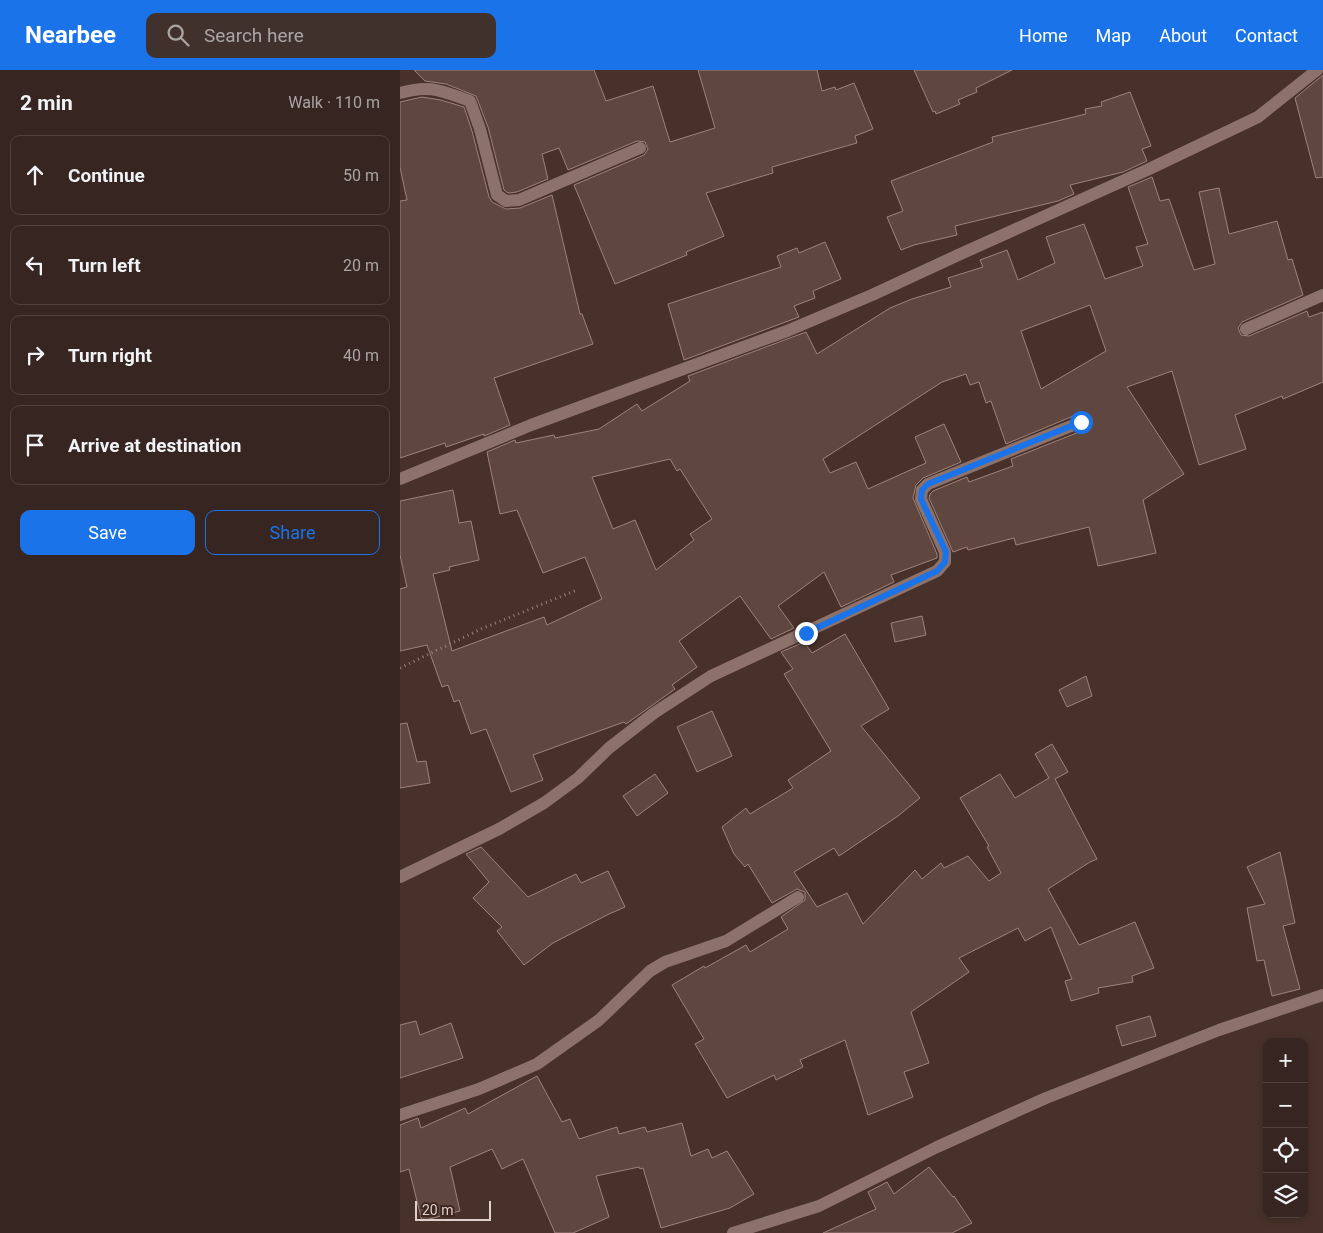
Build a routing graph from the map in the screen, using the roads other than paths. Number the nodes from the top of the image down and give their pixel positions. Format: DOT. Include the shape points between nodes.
graph roads {
  1 [pos="1317,70"];
  2 [pos="400,93"];
  3 [pos="640,148"];
  4 [pos="1323,295"];
  5 [pos="1246,330"];
  6 [pos="1081,422"];
  7 [pos="400,479"];
  8 [pos="400,877"];
  9 [pos="798,897"];
  10 [pos="1323,995"];
  11 [pos="400,1115"];
  12 [pos="733,1233"];
  1 -- 7 [label="street" via="1258,116 1148,170 872,295 787,331 531,425"];
  2 -- 3 [label="street" via="436,89 470,101 497,194 506,201 519,200"];
  4 -- 5 [label="street"];
  6 -- 8 [label="street" via="928,484 922,490 921,499 946,552 945,562 937,571 711,676 654,713 544,803 499,829"];
  9 -- 11 [label="street" via="726,941 665,962 650,971 599,1020 537,1064 478,1089"];
  10 -- 12 [label="street" via="1219,1030 1046,1098 937,1147 819,1206"];
}
